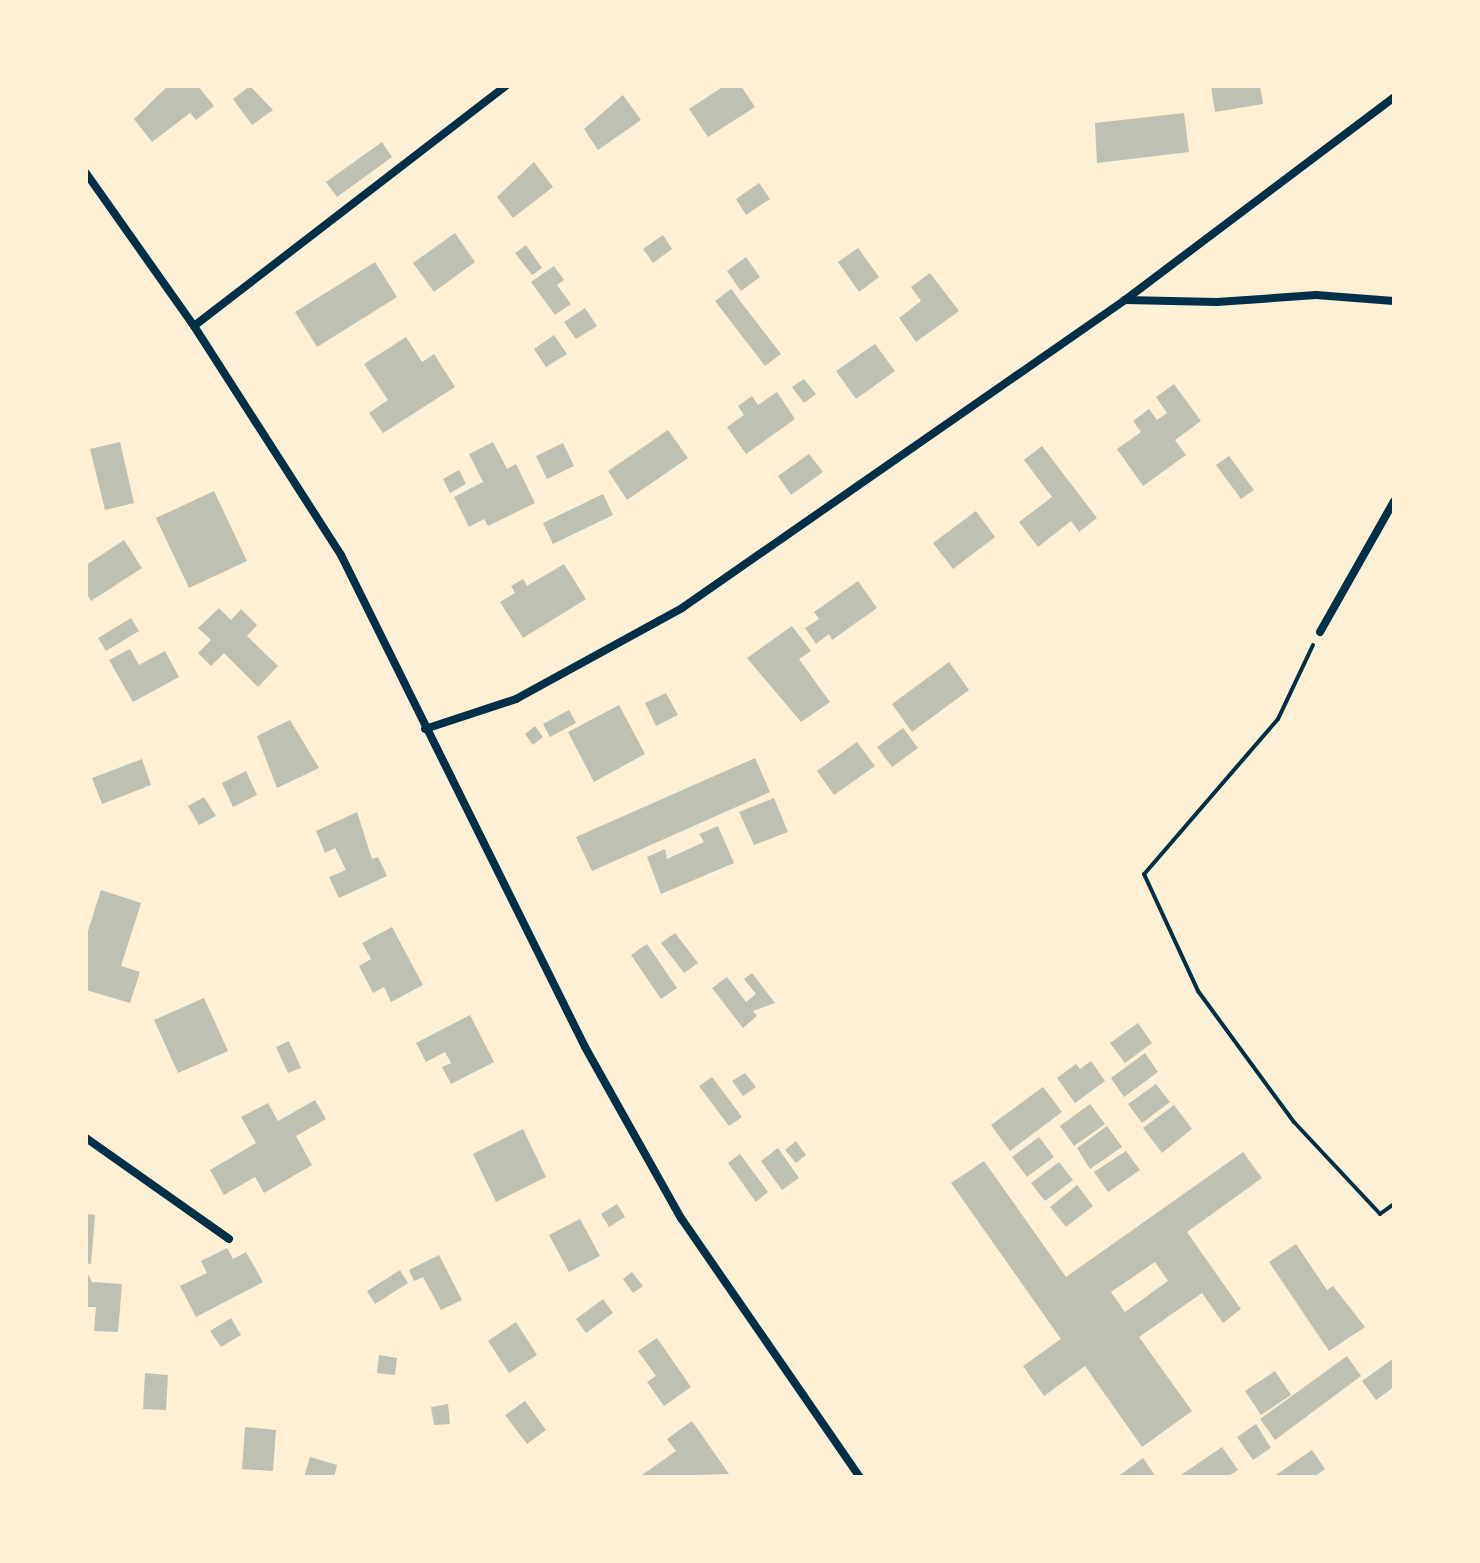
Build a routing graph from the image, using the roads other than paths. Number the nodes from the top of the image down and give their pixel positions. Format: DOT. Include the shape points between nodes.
graph roads {
  1 [pos="506,86"];
  2 [pos="1394,97"];
  3 [pos="86,173"];
  4 [pos="1125,300"];
  5 [pos="1394,301"];
  6 [pos="194,326"];
  7 [pos="1394,501"];
  8 [pos="1320,632"];
  9 [pos="425,729"];
  10 [pos="86,1138"];
  11 [pos="229,1239"];
  12 [pos="859,1477"];
  1 -- 6 [label="street"];
  2 -- 4 [label="street"];
  3 -- 6 [label="street"];
  4 -- 5 [label="street" via="1217,302 1316,295"];
  4 -- 9 [label="street" via="682,608 516,699"];
  6 -- 9 [label="street" via="341,555"];
  7 -- 8 [label="street"];
  9 -- 12 [label="street" via="585,1047 681,1218"];
  10 -- 11 [label="street"];
}
